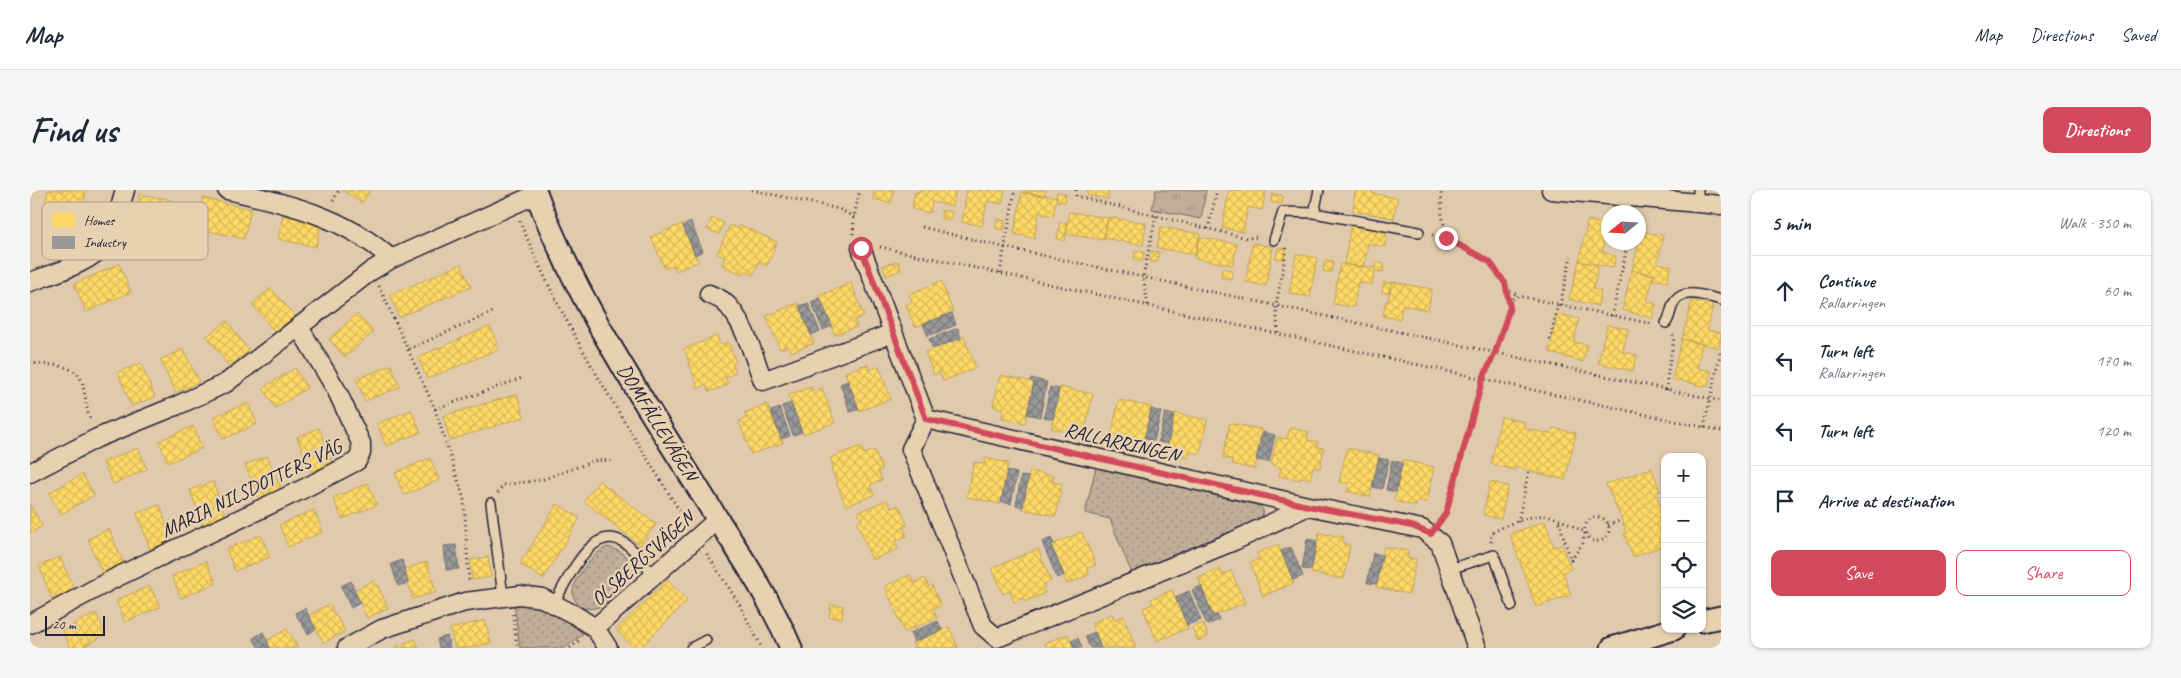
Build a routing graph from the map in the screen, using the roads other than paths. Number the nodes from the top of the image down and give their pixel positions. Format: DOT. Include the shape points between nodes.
graph roads {
  1 [pos="125,190"];
  2 [pos="227,190"];
  3 [pos="1319,190"];
  4 [pos="1550,190"];
  5 [pos="536,192"];
  6 [pos="1698,196"];
  7 [pos="121,202"];
  8 [pos="1721,205"];
  9 [pos="1314,213"];
  10 [pos="1419,232"];
  11 [pos="1274,240"];
  12 [pos="864,243"];
  13 [pos="391,259"];
  14 [pos="84,260"];
  15 [pos="30,282"];
  16 [pos="709,294"];
  17 [pos="1721,300"];
  18 [pos="1666,323"];
  19 [pos="299,327"];
  20 [pos="893,333"];
  21 [pos="926,419"];
  22 [pos="30,473"];
  23 [pos="491,503"];
  24 [pos="1308,506"];
  25 [pos="718,519"];
  26 [pos="1450,569"];
  27 [pos="653,576"];
  28 [pos="506,596"];
  29 [pos="554,603"];
  30 [pos="1512,606"];
  31 [pos="1721,617"];
  32 [pos="1706,620"];
  33 [pos="30,624"];
  34 [pos="595,628"];
  35 [pos="1661,633"];
  36 [pos="706,640"];
  37 [pos="996,643"];
  38 [pos="347,648"];
  39 [pos="608,648"];
  40 [pos="691,648"];
  41 [pos="791,648"];
  42 [pos="1477,648"];
  43 [pos="1612,648"];
  1 -- 7 [label="street"];
  2 -- 13 [label="street" via="324,217 351,228"];
  3 -- 9 [label="lane"];
  4 -- 6 [label="street"];
  5 -- 13 [label="street"];
  5 -- 25 [label="street, DOMFÄLLEVÄGEN" via="560,252 595,318"];
  6 -- 8 [label="street"];
  9 -- 10 [label="lane"];
  9 -- 11 [label="lane" via="1284,212"];
  12 -- 20 [label="street"];
  13 -- 19 [label="street" via="336,296"];
  14 -- 15 [label="street"];
  16 -- 20 [label="street" via="723,300 737,318 763,381"];
  17 -- 18 [label="lane" via="1687,293 1675,300"];
  19 -- 22 [label="street" via="226,383 97,438"];
  19 -- 33 [label="street, MARIA NILSDOTTERS VÄG" via="337,391 361,443 358,461 117,577"];
  20 -- 21 [label="street"];
  21 -- 24 [label="street, RALLARRINGEN"];
  21 -- 37 [label="street" via="911,449 983,626"];
  23 -- 28 [label="lane"];
  24 -- 26 [label="street, RALLARRINGEN" via="1412,526 1431,534 1440,543"];
  24 -- 37 [label="street"];
  25 -- 27 [label="street, OLSBERGSVÄGEN"];
  25 -- 41 [label="street, DOMFÄLLEVÄGEN" via="760,586"];
  26 -- 30 [label="lane" via="1494,555"];
  26 -- 42 [label="street"];
  27 -- 29 [label="lane" via="635,551 610,536 601,538 582,557"];
  27 -- 34 [label="street, OLSBERGSVÄGEN"];
  28 -- 29 [label="street, OLSBERGSVÄGEN" via="531,596"];
  28 -- 38 [label="street, OLSBERGSVÄGEN" via="470,601 382,629"];
  29 -- 34 [label="street, OLSBERGSVÄGEN"];
  31 -- 32 [label="street"];
  34 -- 39 [label="street, OLSBERGSVÄGEN"];
  35 -- 43 [label="street"];
  36 -- 40 [label="lane"];
}
